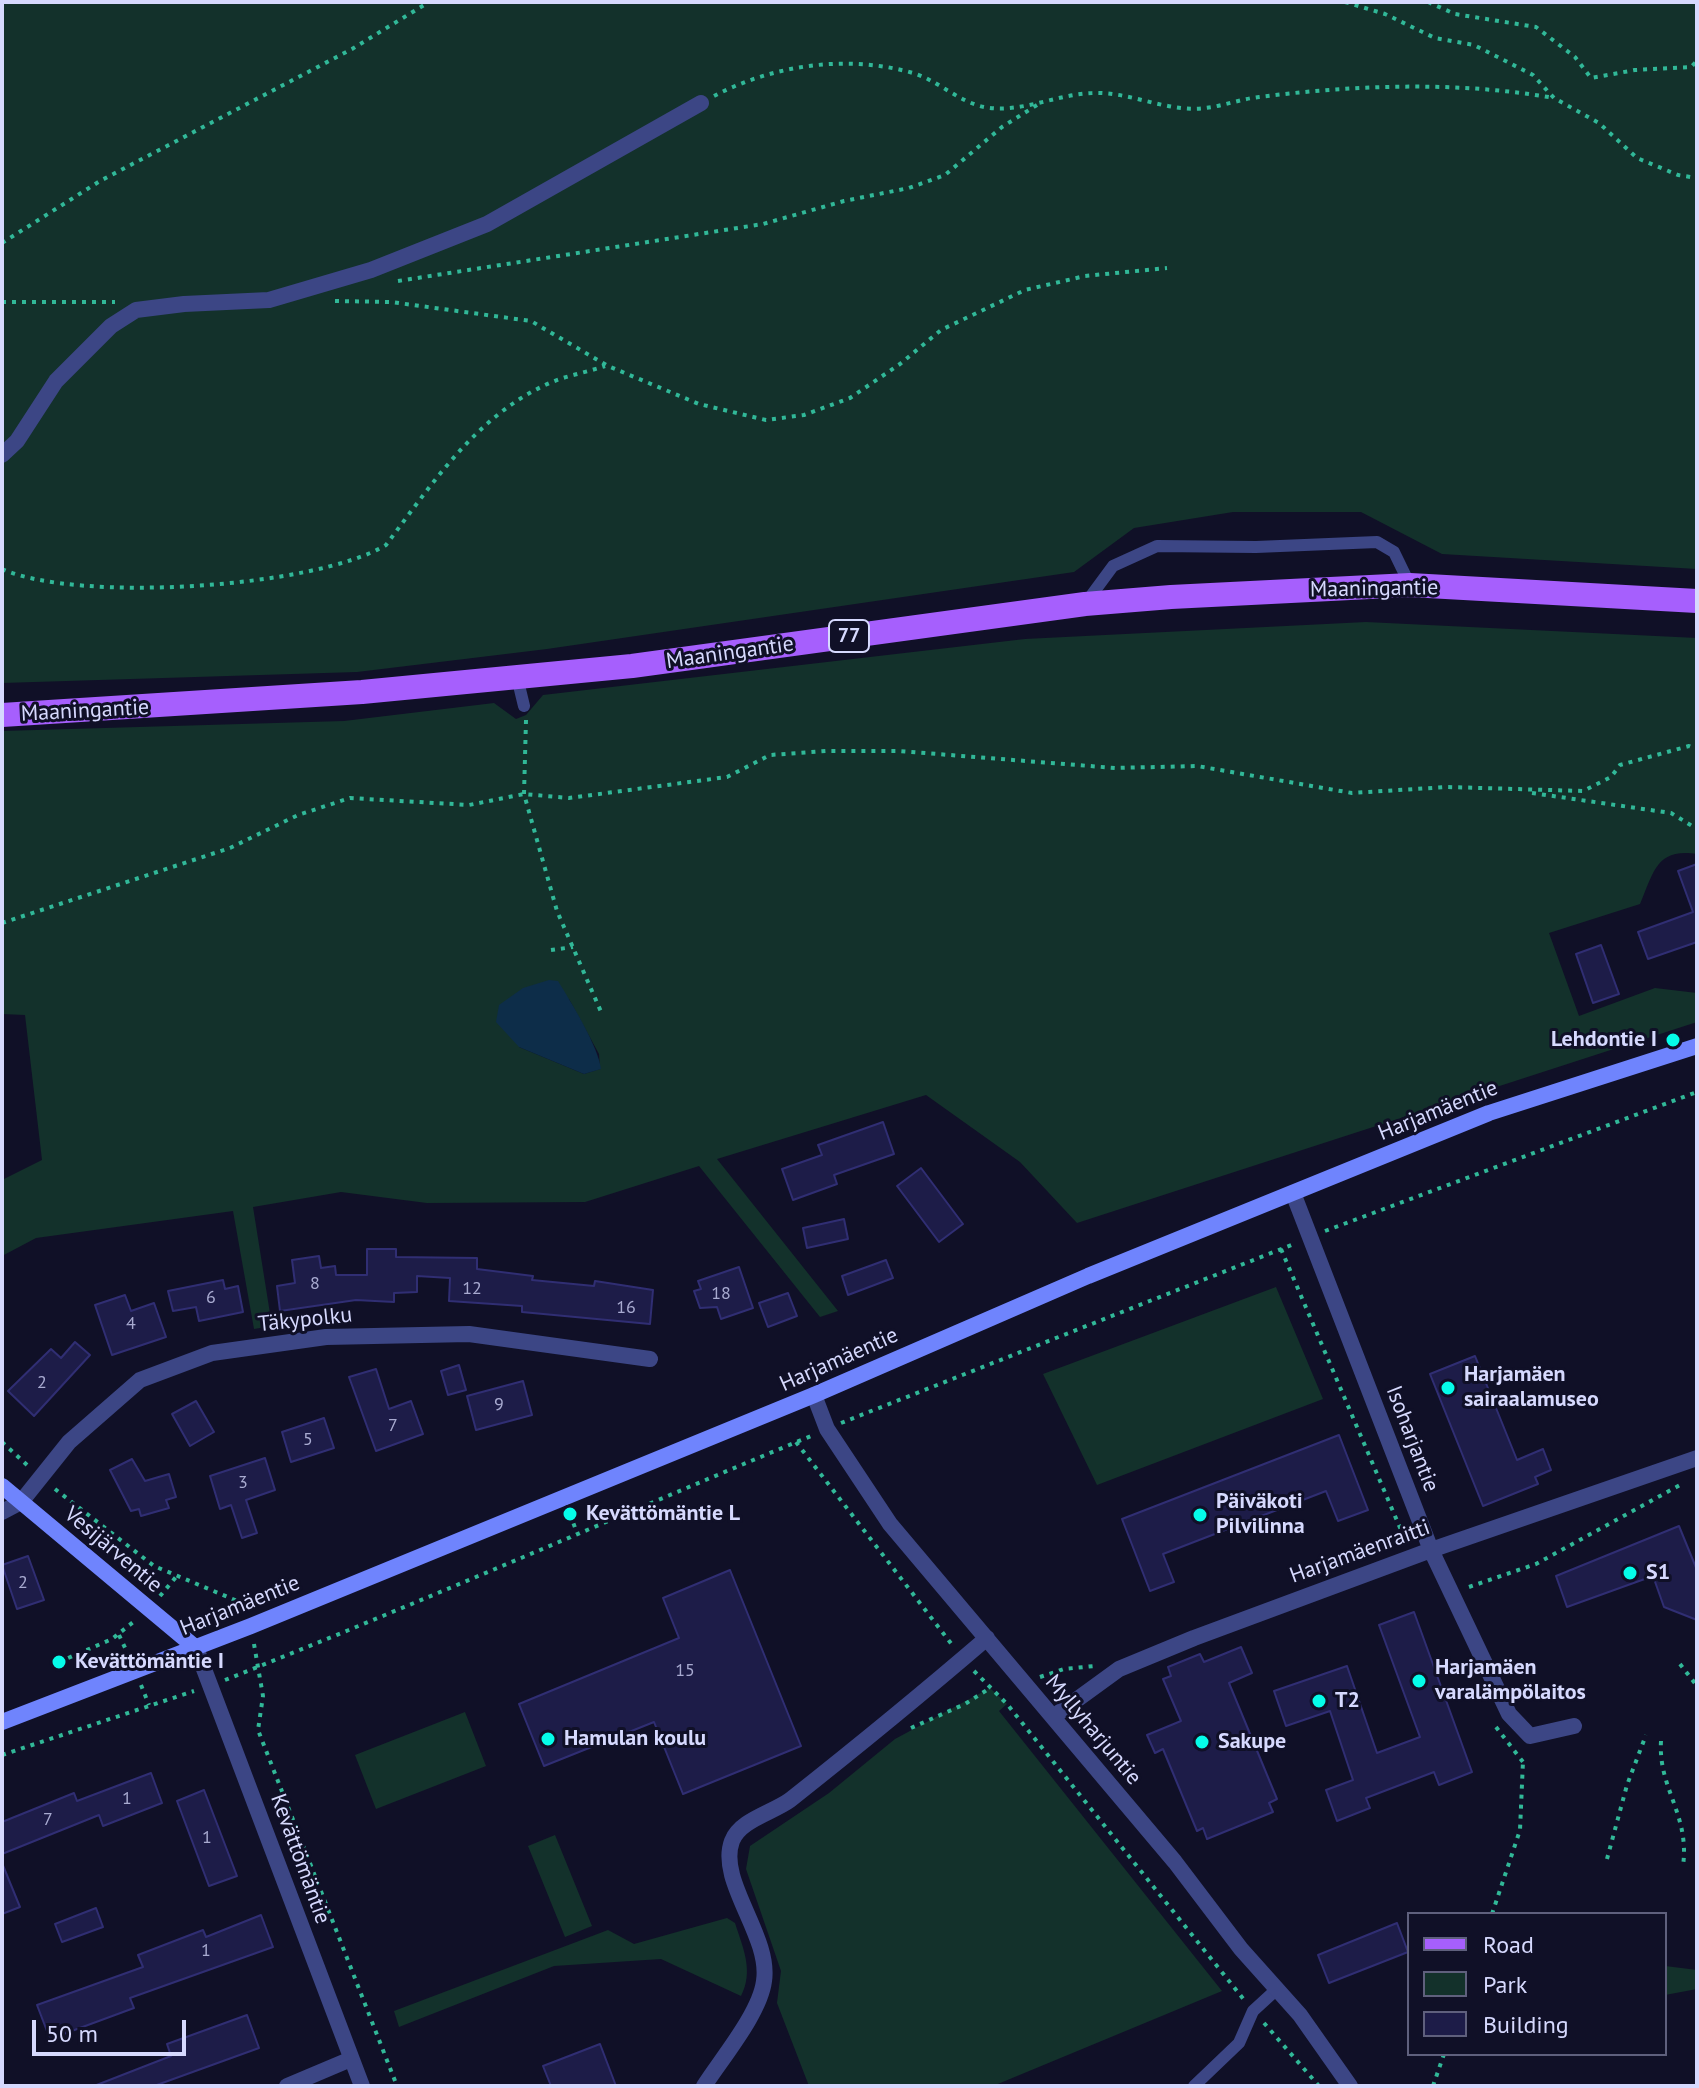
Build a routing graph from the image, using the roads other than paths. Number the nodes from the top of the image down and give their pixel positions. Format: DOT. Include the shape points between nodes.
graph roads {
  1 [pos="701,103"];
  2 [pos="2,455"];
  3 [pos="1410,585"];
  4 [pos="1697,601"];
  5 [pos="1085,604"];
  6 [pos="517,677"];
  7 [pos="524,706"];
  8 [pos="2,715"];
  9 [pos="1697,1046"];
  10 [pos="1293,1193"];
  11 [pos="650,1359"];
  12 [pos="814,1395"];
  13 [pos="1697,1458"];
  14 [pos="2,1486"];
  15 [pos="21,1502"];
  16 [pos="2,1512"];
  17 [pos="1431,1550"];
  18 [pos="987,1638"];
  19 [pos="196,1648"];
  20 [pos="1053,1717"];
  21 [pos="2,1722"];
  22 [pos="1574,1726"];
  23 [pos="1277,1989"];
  24 [pos="351,2059"];
  25 [pos="287,2086"];
  26 [pos="362,2086"];
  27 [pos="704,2086"];
  28 [pos="1194,2086"];
  29 [pos="1350,2086"];
  1 -- 2 [label="street" via="487,224 371,270 269,300 136,310 111,326 56,381"];
  3 -- 4 [label="main road, Maaningantie / 77"];
  3 -- 5 [label="main road, Maaningantie / 77"];
  3 -- 5 [label="lane" via="1394,552 1377,542 1157,546 1113,566"];
  5 -- 6 [label="main road, Maaningantie / 77"];
  6 -- 7 [label="lane"];
  6 -- 8 [label="main road, Maaningantie / 77" via="315,696"];
  9 -- 10 [label="street, Harjamäentie" via="1489,1113"];
  10 -- 12 [label="street, Harjamäentie"];
  10 -- 17 [label="street, Isoharjantie"];
  11 -- 15 [label="street, Täkypolku" via="469,1334 326,1337 212,1353 140,1380 69,1442"];
  12 -- 18 [label="street, Myllyharjuntie" via="827,1429 890,1524"];
  12 -- 19 [label="street, Harjamäentie"];
  13 -- 17 [label="street, Harjamäenraitti"];
  14 -- 15 [label="street, Vesijärventie"];
  15 -- 16 [label="street"];
  15 -- 19 [label="street, Vesijärventie"];
  17 -- 20 [label="street, Harjamäenraitti" via="1119,1669"];
  17 -- 22 [label="street, Isoharjantie" via="1509,1714 1530,1736"];
  18 -- 20 [label="street, Myllyharjuntie"];
  18 -- 27 [label="street" via="781,1807 740,1828 731,1843 730,1866 760,1947 765,1981 756,2006"];
  19 -- 21 [label="street, Harjamäentie"];
  19 -- 24 [label="street, Kevättömäntie"];
  20 -- 23 [label="street, Myllyharjuntie"];
  23 -- 28 [label="lane" via="1253,2011 1239,2043"];
  23 -- 29 [label="street, Myllyharjuntie"];
  24 -- 25 [label="street"];
  24 -- 26 [label="street, Kevättömäntie"];
}
